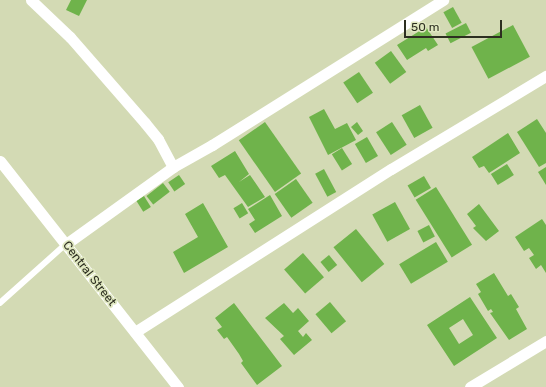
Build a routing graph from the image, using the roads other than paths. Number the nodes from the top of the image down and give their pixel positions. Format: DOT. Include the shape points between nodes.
graph roads {
  1 [pos="31,0"];
  2 [pos="443,0"];
  3 [pos="546,76"];
  4 [pos="0,161"];
  5 [pos="173,167"];
  6 [pos="66,244"];
  7 [pos="0,303"];
  8 [pos="135,332"];
  9 [pos="546,341"];
  10 [pos="178,387"];
  11 [pos="470,387"];
  1 -- 5 [label="street" via="70,36 145,123"];
  2 -- 5 [label="street"];
  3 -- 8 [label="street" via="391,169"];
  4 -- 6 [label="street, Central Street"];
  5 -- 6 [label="street"];
  6 -- 7 [label="lane"];
  6 -- 8 [label="street, Central Street"];
  8 -- 10 [label="street, Central Street"];
  9 -- 11 [label="street"];
}
